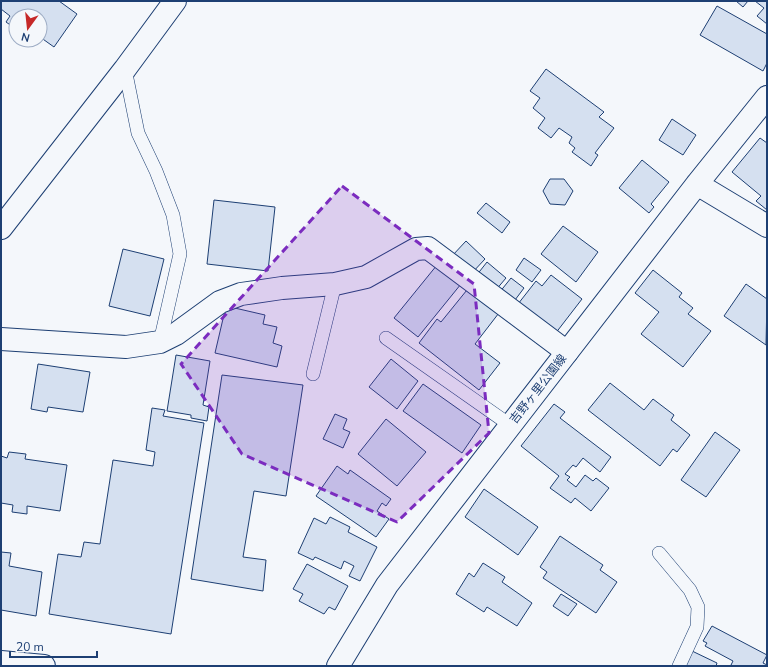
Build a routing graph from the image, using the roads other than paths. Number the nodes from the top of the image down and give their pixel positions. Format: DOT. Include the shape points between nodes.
graph roads {
  1 [pos="175,1"];
  2 [pos="125,69"];
  3 [pos="767,97"];
  4 [pos="697,184"];
  5 [pos="767,226"];
  6 [pos="1,228"];
  7 [pos="335,284"];
  8 [pos="386,338"];
  9 [pos="1,340"];
  10 [pos="160,342"];
  11 [pos="567,352"];
  12 [pos="313,374"];
  13 [pos="510,425"];
  14 [pos="659,553"];
  15 [pos="1,662"];
  16 [pos="44,666"];
  17 [pos="338,666"];
  18 [pos="679,666"];
  1 -- 2 [label="street"];
  2 -- 6 [label="street"];
  2 -- 10 [label="lane" via="138,133 173,215 180,254"];
  3 -- 4 [label="street, 吉野ヶ里公園線"];
  4 -- 5 [label="street"];
  4 -- 11 [label="street, 吉野ヶ里公園線"];
  7 -- 10 [label="street" via="241,294 220,302 176,334"];
  7 -- 11 [label="street" via="366,277 416,249 428,248"];
  7 -- 12 [label="lane"];
  8 -- 13 [label="lane"];
  9 -- 10 [label="street" via="126,347"];
  11 -- 13 [label="street, 吉野ヶ里公園線"];
  13 -- 17 [label="street, 吉野ヶ里公園線" via="387,585"];
  14 -- 18 [label="lane" via="690,590 698,607 697,627"];
  15 -- 16 [label="street"];
}
